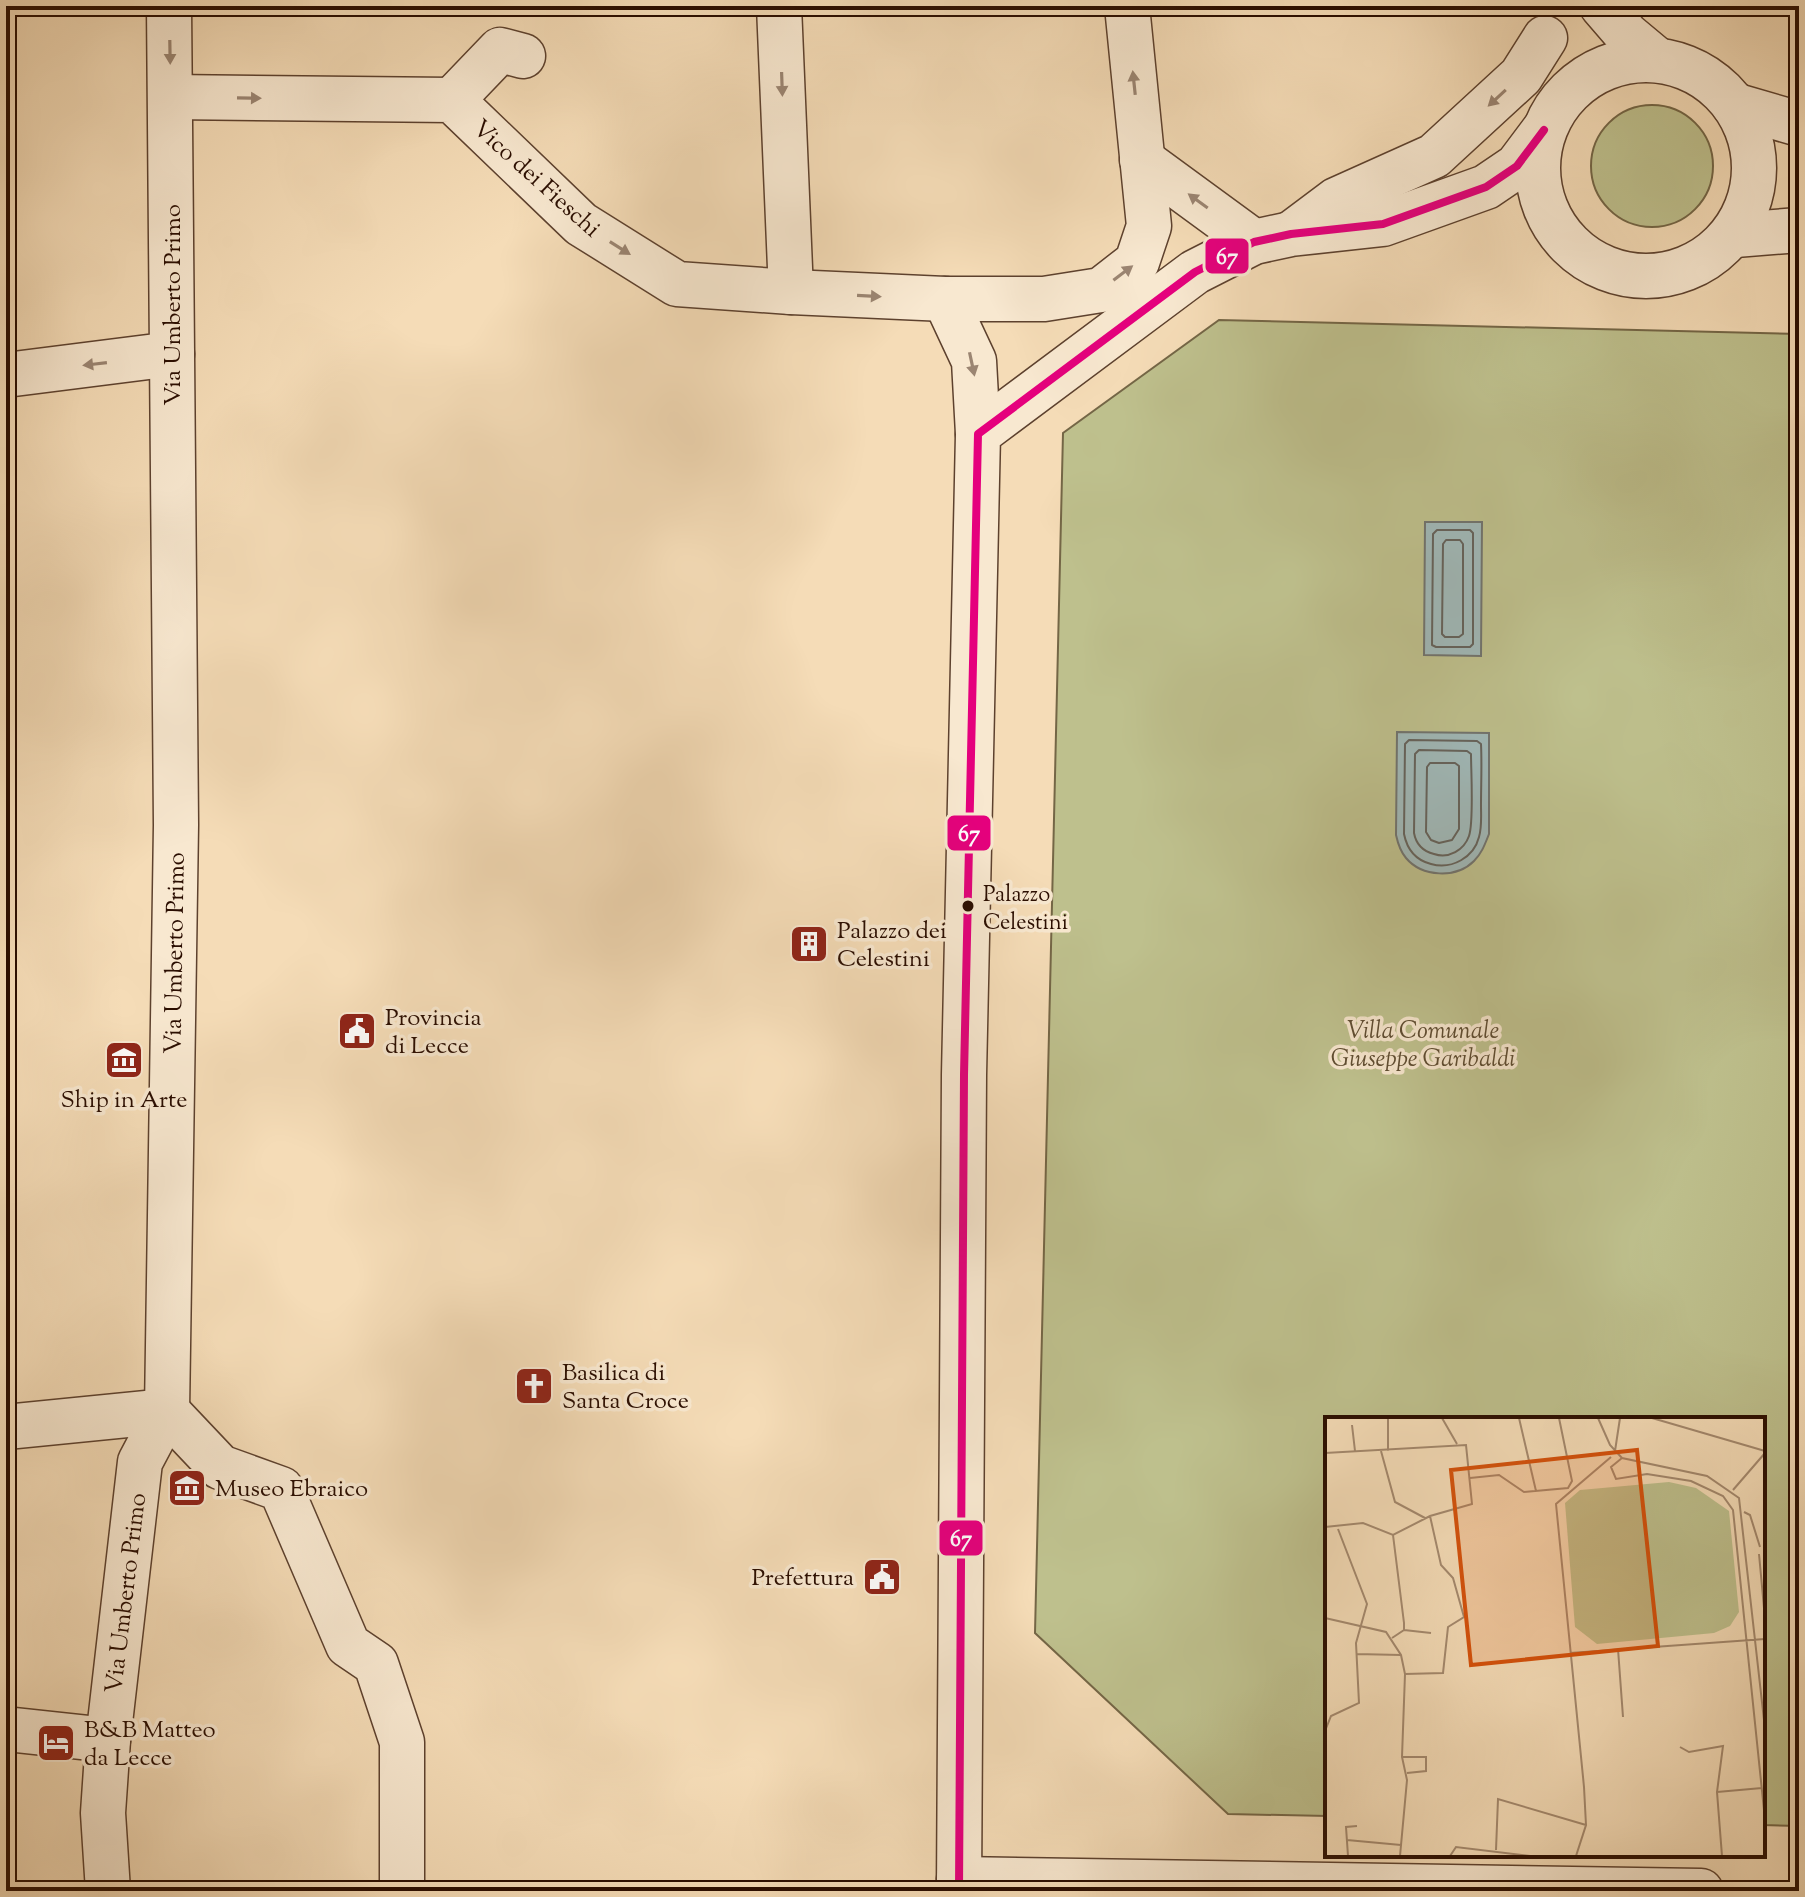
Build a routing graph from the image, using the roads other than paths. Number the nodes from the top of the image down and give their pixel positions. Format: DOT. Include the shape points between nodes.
graph roads {
  1 [pos="169,6"];
  2 [pos="779,6"];
  3 [pos="1127,6"];
  4 [pos="1602,6"];
  5 [pos="1545,22"];
  6 [pos="523,56"];
  7 [pos="1657,60"];
  8 [pos="171,97"];
  9 [pos="452,100"];
  10 [pos="1734,105"];
  11 [pos="1550,118"];
  12 [pos="1799,124"];
  13 [pos="1142,160"];
  14 [pos="1799,230"];
  15 [pos="1735,235"];
  16 [pos="1272,238"];
  17 [pos="791,292"];
  18 [pos="945,299"];
  19 [pos="172,354"];
  20 [pos="6,375"];
  21 [pos="978,434"];
  22 [pos="167,1411"];
  23 [pos="6,1427"];
  24 [pos="6,1729"];
  25 [pos="108,1740"];
  26 [pos="959,1885"];
  27 [pos="1421,1889"];
  28 [pos="108,1891"];
  29 [pos="402,1891"];
  30 [pos="1701,1891"];
  1 -- 8 [label="street, Via Umberto Primo, one-way"];
  2 -- 17 [label="street, one-way"];
  13 -- 3 [label="street, one-way"];
  4 -- 7 [label="street"];
  5 -- 11 [label="street"];
  5 -- 16 [label="street, one-way" via="1521,76 1434,156 1336,200"];
  6 -- 9 [label="street" via="500,50"];
  7 -- 10 [label="street" via="1713,83"];
  7 -- 11 [label="street" via="1601,69 1576,85"];
  8 -- 9 [label="street, Vico dei Fieschi, one-way"];
  8 -- 19 [label="street, Via Umberto Primo"];
  9 -- 17 [label="street, Vico dei Fieschi, one-way" via="581,224 677,284"];
  10 -- 12 [label="street"];
  10 -- 15 [label="street" via="1749,135 1754,170"];
  11 -- 15 [label="street" via="1537,164 1542,198 1557,228 1580,253 1609,269 1645,276 1679,273 1710,260"];
  11 -- 16 [label="street" via="1517,166 1486,187 1383,224"];
  16 -- 13 [label="street, one-way"];
  18 -- 13 [label="street, Vico dei Fieschi, one-way" via="1044,299 1101,290 1137,262 1149,226"];
  14 -- 15 [label="street"];
  16 -- 21 [label="street" via="1195,272"];
  17 -- 18 [label="street, Vico dei Fieschi, one-way"];
  18 -- 21 [label="street, one-way" via="974,361"];
  19 -- 20 [label="street, one-way"];
  19 -- 22 [label="street, Via Umberto Primo" via="176,825"];
  21 -- 26 [label="street" via="965,1060"];
  22 -- 23 [label="street"];
  22 -- 25 [label="street, Via Umberto Primo" via="140,1462"];
  22 -- 29 [label="street" via="220,1467 281,1489 348,1645 376,1664 402,1742"];
  24 -- 25 [label="street"];
  25 -- 28 [label="street, Via Umberto Primo" via="103,1813"];
  26 -- 27 [label="street"];
  27 -- 30 [label="street"];
}
